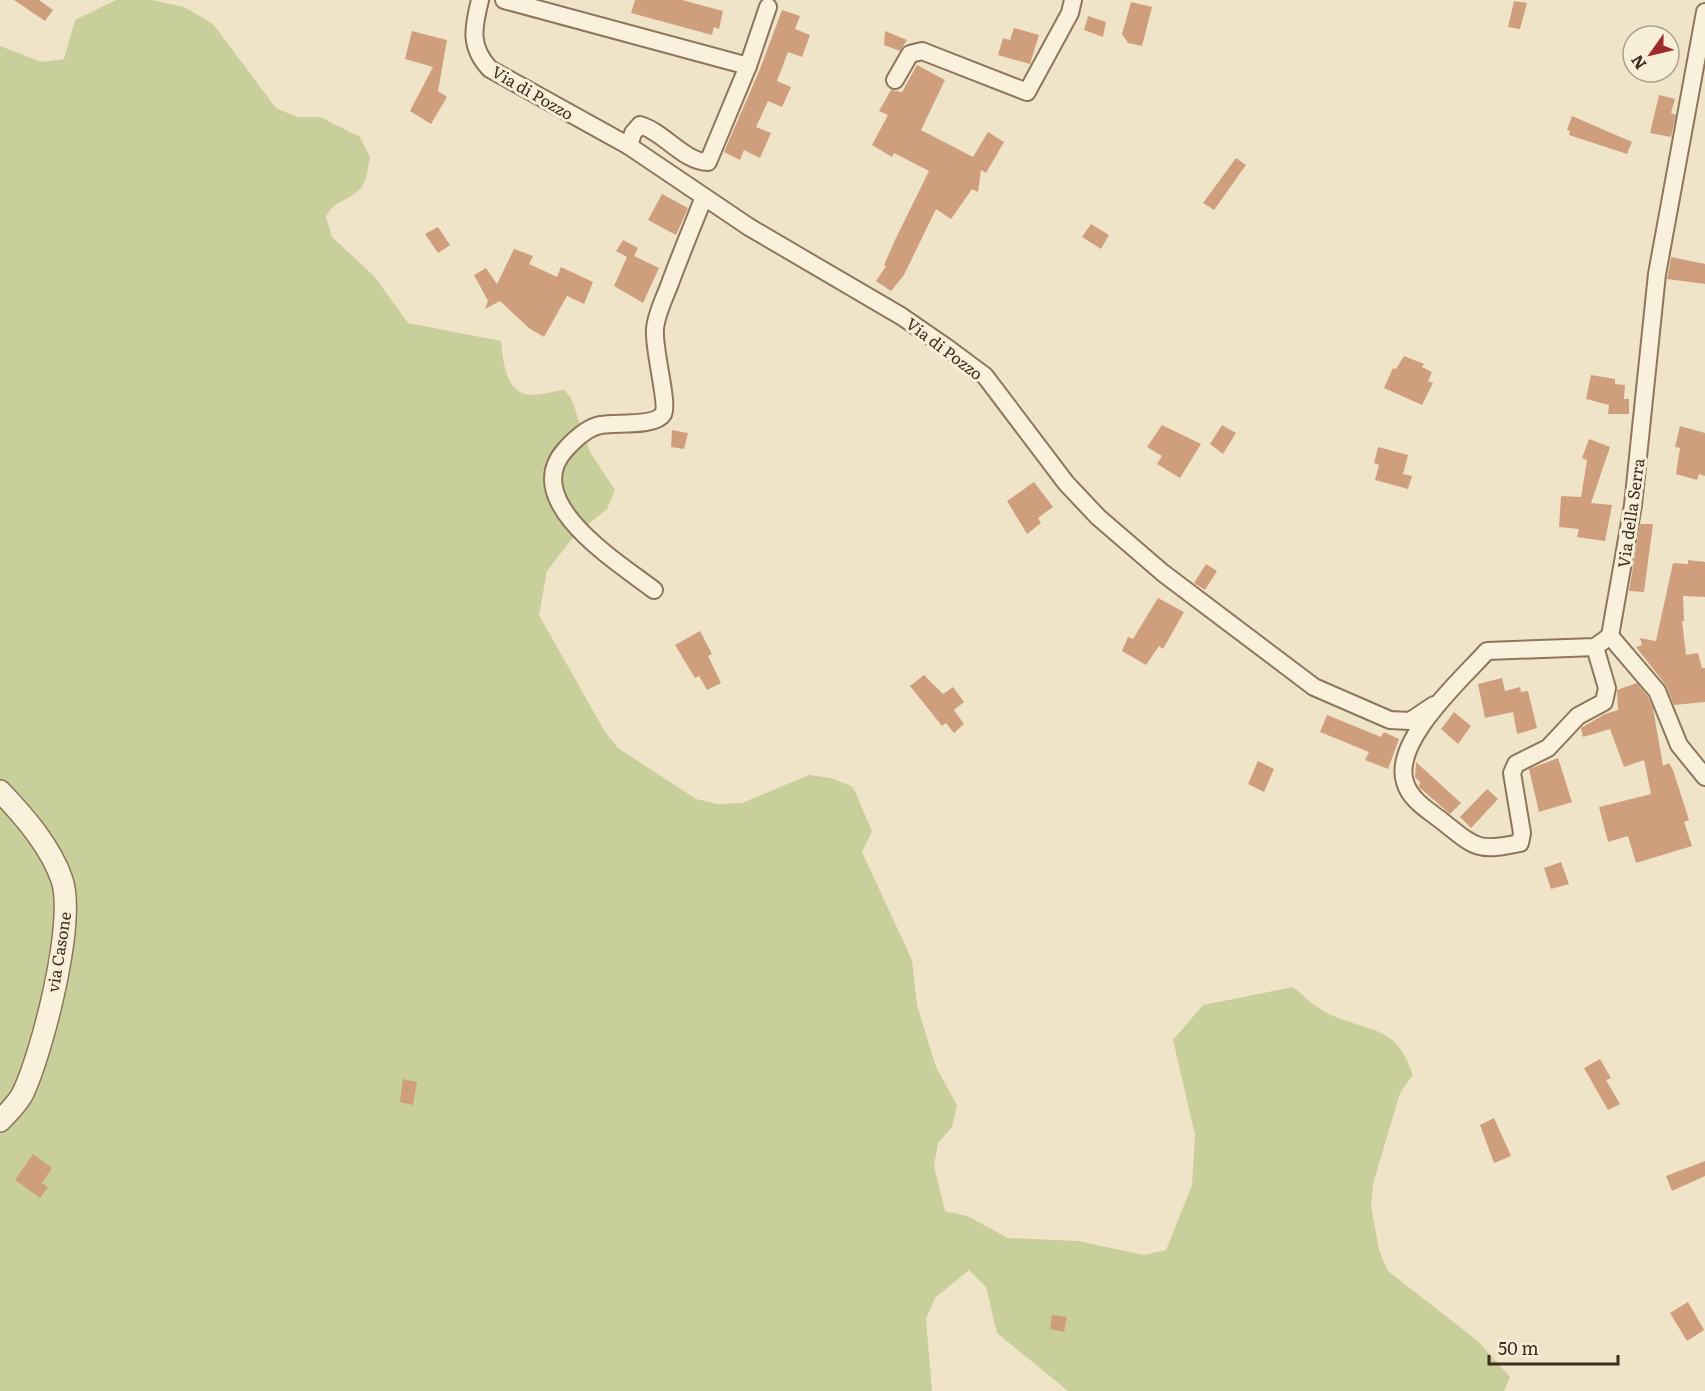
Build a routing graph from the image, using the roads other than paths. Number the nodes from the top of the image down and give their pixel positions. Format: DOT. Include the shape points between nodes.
graph roads {
  1 [pos="480,0"];
  2 [pos="504,0"];
  3 [pos="1073,0"];
  4 [pos="768,7"];
  5 [pos="1705,12"];
  6 [pos="748,66"];
  7 [pos="895,80"];
  8 [pos="629,146"];
  9 [pos="704,197"];
  10 [pos="654,590"];
  11 [pos="1610,636"];
  12 [pos="1595,647"];
  13 [pos="1442,699"];
  14 [pos="1705,777"];
  15 [pos="0,791"];
  16 [pos="0,1121"];
  1 -- 8 [label="street, Via di Pozzo" via="473,39 490,69"];
  2 -- 6 [label="street"];
  3 -- 7 [label="street" via="1070,13 1027,92 922,51 910,54"];
  4 -- 6 [label="street"];
  5 -- 11 [label="street, Via della Serra" via="1657,274 1633,506"];
  6 -- 8 [label="street" via="708,162 700,162 640,125"];
  8 -- 9 [label="street, Via di Pozzo"];
  9 -- 10 [label="street" via="655,328 656,358 666,404 662,415 654,421 589,429 571,443 554,467 553,482 567,518"];
  9 -- 13 [label="street, Via di Pozzo" via="901,316 985,376 1066,483 1098,517 1163,573 1314,687 1390,720 1410,721"];
  11 -- 12 [label="street"];
  11 -- 14 [label="street" via="1657,691 1679,746"];
  12 -- 13 [label="street" via="1488,651"];
  12 -- 13 [label="street" via="1607,688 1604,702 1578,716 1548,748 1516,764 1512,773 1522,833 1520,843 1492,849 1474,847 1414,799 1405,782 1403,765 1408,747"];
  15 -- 16 [label="street, via Casone" via="45,848 62,880 67,907 62,949 37,1059 22,1096"];
}
